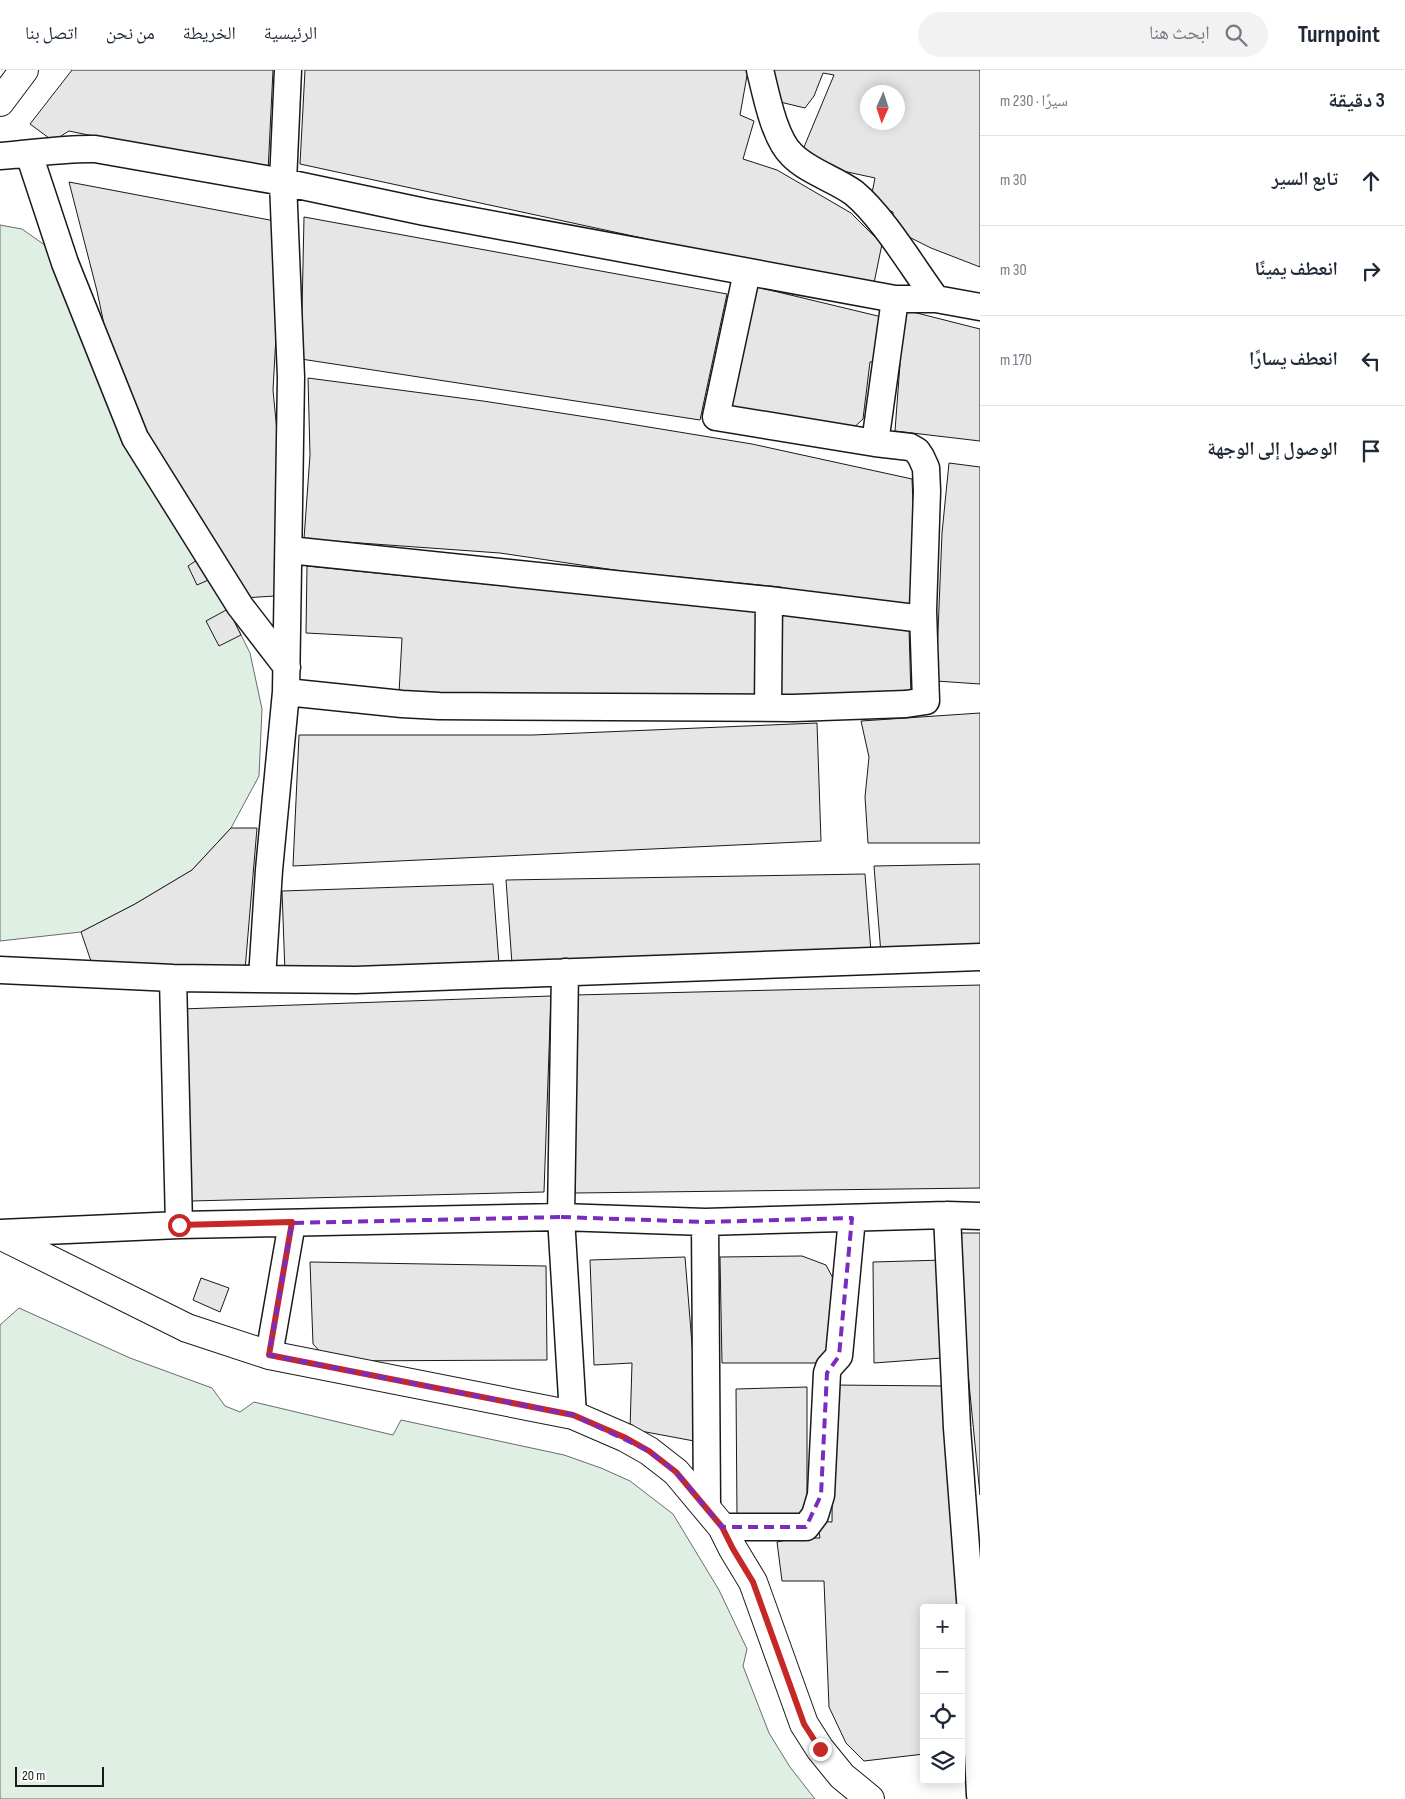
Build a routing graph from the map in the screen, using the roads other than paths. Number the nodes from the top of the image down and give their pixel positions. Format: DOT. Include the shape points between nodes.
graph roads {
  1 [pos="24,70"];
  2 [pos="288,70"];
  3 [pos="760,70"];
  4 [pos="0,102"];
  5 [pos="29,154"];
  6 [pos="0,156"];
  7 [pos="283,182"];
  8 [pos="747,272"];
  9 [pos="895,299"];
  10 [pos="936,299"];
  11 [pos="980,307"];
  12 [pos="874,444"];
  13 [pos="289,550"];
  14 [pos="769,600"];
  15 [pos="924,619"];
  16 [pos="286,680"];
  17 [pos="768,708"];
  18 [pos="980,956"];
  19 [pos="0,970"];
  20 [pos="565,972"];
  21 [pos="173,978"];
  22 [pos="262,978"];
  23 [pos="947,1215"];
  24 [pos="980,1216"];
  25 [pos="561,1217"];
  26 [pos="852,1218"];
  27 [pos="292,1222"];
  28 [pos="705,1222"];
  29 [pos="179,1225"];
  30 [pos="0,1234"];
  31 [pos="269,1355"];
  32 [pos="573,1415"];
  33 [pos="715,1517"];
  34 [pos="976,1626"];
  35 [pos="980,1795"];
  36 [pos="870,1799"];
  1 -- 4 [label="street"];
  2 -- 7 [label="street"];
  3 -- 10 [label="street" via="782,143 792,156 854,193 875,216"];
  5 -- 6 [label="street"];
  5 -- 7 [label="street" via="68,148 94,149"];
  5 -- 16 [label="street" via="65,263 135,438"];
  7 -- 8 [label="street"];
  7 -- 13 [label="street" via="291,377"];
  8 -- 9 [label="street"];
  8 -- 12 [label="street" via="716,417"];
  9 -- 10 [label="street"];
  9 -- 12 [label="street"];
  10 -- 11 [label="street"];
  12 -- 15 [label="street" via="910,447 922,457 926,468"];
  13 -- 14 [label="street"];
  13 -- 16 [label="street"];
  14 -- 15 [label="street"];
  14 -- 17 [label="street"];
  15 -- 17 [label="street" via="926,701"];
  16 -- 17 [label="street" via="402,704"];
  16 -- 22 [label="street"];
  18 -- 20 [label="street"];
  19 -- 21 [label="street"];
  20 -- 22 [label="street" via="356,980"];
  20 -- 25 [label="street"];
  21 -- 22 [label="street"];
  21 -- 29 [label="street"];
  23 -- 24 [label="street"];
  23 -- 26 [label="street"];
  23 -- 34 [label="street" via="957,1428"];
  25 -- 27 [label="street"];
  25 -- 28 [label="street"];
  25 -- 32 [label="street"];
  26 -- 28 [label="street"];
  26 -- 33 [label="street" via="839,1356 827,1373 818,1507 806,1527"];
  27 -- 29 [label="street"];
  27 -- 31 [label="street"];
  28 -- 33 [label="street"];
  29 -- 30 [label="street"];
  30 -- 31 [label="street" via="187,1328"];
  31 -- 32 [label="street"];
  32 -- 33 [label="street" via="649,1451 676,1472"];
  33 -- 36 [label="street" via="753,1582 804,1724 842,1776"];
  34 -- 35 [label="street"];
}
